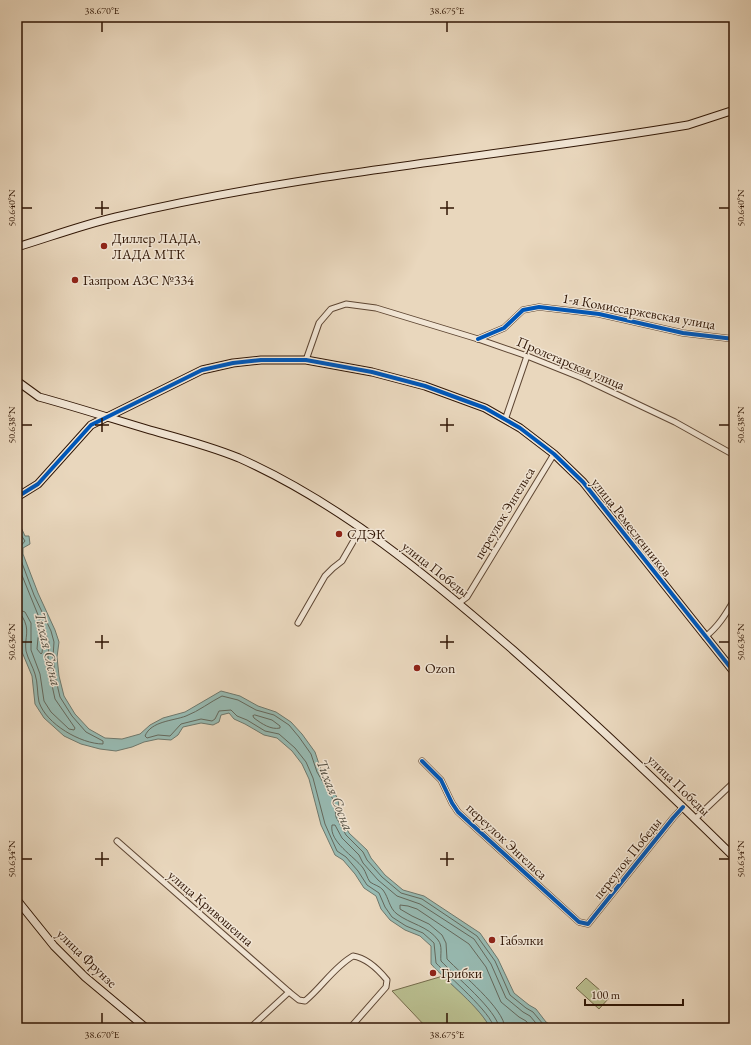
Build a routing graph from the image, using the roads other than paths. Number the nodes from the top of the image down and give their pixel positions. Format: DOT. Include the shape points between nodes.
graph roads {
  1 [pos="734,110"];
  2 [pos="17,247"];
  3 [pos="478,339"];
  4 [pos="734,339"];
  5 [pos="527,356"];
  6 [pos="306,360"];
  7 [pos="17,381"];
  8 [pos="107,416"];
  9 [pos="505,420"];
  10 [pos="554,454"];
  11 [pos="734,454"];
  12 [pos="18,497"];
  13 [pos="361,528"];
  14 [pos="734,600"];
  15 [pos="459,603"];
  16 [pos="298,623"];
  17 [pos="705,637"];
  18 [pos="734,672"];
  19 [pos="422,760"];
  20 [pos="734,782"];
  21 [pos="684,807"];
  22 [pos="695,819"];
  23 [pos="117,841"];
  24 [pos="734,857"];
  25 [pos="17,900"];
  26 [pos="588,924"];
  27 [pos="289,992"];
  28 [pos="146,1028"];
  29 [pos="250,1028"];
  30 [pos="350,1028"];
  1 -- 2 [label="main road" via="688,125 314,179 190,201 114,218"];
  3 -- 4 [label="street, 1-я Комиссаржевская улица" via="504,328 523,310 539,307 599,314 683,333"];
  3 -- 5 [label="street, Пролетарская улица"];
  3 -- 6 [label="street, Пролетарская улица" via="376,308 346,304 331,309 319,323"];
  5 -- 9 [label="street"];
  5 -- 11 [label="street, Пролетарская улица" via="582,378 675,422"];
  6 -- 8 [label="main road, улица Ремесленников" via="261,360 202,370"];
  6 -- 9 [label="main road, улица Ремесленников" via="372,372 426,386 485,408"];
  7 -- 8 [label="main road, улица Победы" via="39,397"];
  8 -- 12 [label="main road, улица Ремесленников" via="91,425 38,484"];
  8 -- 13 [label="main road, улица Победы" via="238,458 311,496"];
  9 -- 10 [label="main road, улица Ремесленников"];
  10 -- 15 [label="street, переулок Энгельса" via="467,597"];
  10 -- 17 [label="main road, улица Ремесленников" via="583,482"];
  13 -- 15 [label="main road, улица Победы"];
  13 -- 16 [label="street" via="342,562 325,576"];
  14 -- 17 [label="street" via="725,616"];
  15 -- 21 [label="main road, улица Победы" via="578,707"];
  17 -- 18 [label="main road, улица Ремесленников"];
  19 -- 26 [label="street, переулок Энгельса" via="441,780 452,803 464,817 579,922"];
  20 -- 22 [label="street"];
  21 -- 22 [label="main road, улица Победы"];
  21 -- 26 [label="street, переулок Победы"];
  22 -- 24 [label="main road, улица Победы"];
  23 -- 27 [label="street, улица Кривошеина"];
  25 -- 28 [label="main road, улица Фрунзе" via="54,946 85,977"];
  27 -- 29 [label="street"];
  27 -- 30 [label="street, улица Кривошеина" via="299,1000 305,1001 343,962 353,956 361,957 381,972 387,980 386,987"];
}
